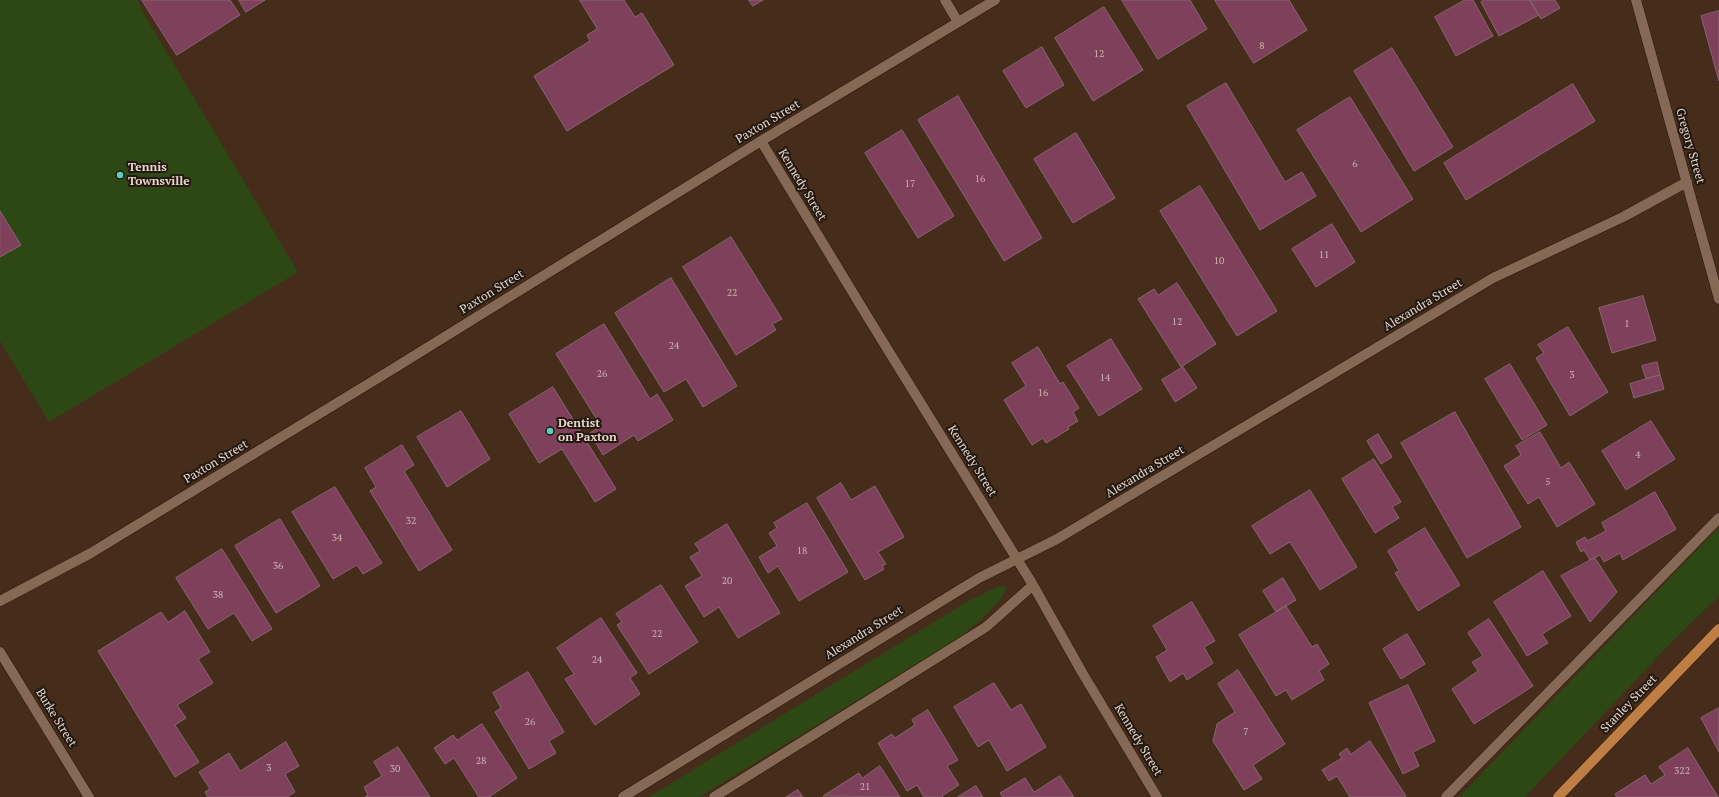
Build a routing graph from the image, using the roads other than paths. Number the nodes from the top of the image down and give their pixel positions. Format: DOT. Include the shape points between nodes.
graph roads {
  1 [pos="945,0"];
  2 [pos="995,0"];
  3 [pos="1636,0"];
  4 [pos="958,22"];
  5 [pos="760,141"];
  6 [pos="1687,182"];
  7 [pos="1719,299"];
  8 [pos="1719,518"];
  9 [pos="1018,560"];
  10 [pos="1033,585"];
  11 [pos="0,601"];
  12 [pos="1719,629"];
  13 [pos="0,652"];
  14 [pos="89,797"];
  15 [pos="623,797"];
  16 [pos="714,797"];
  17 [pos="1157,797"];
  18 [pos="1446,797"];
  19 [pos="1558,797"];
  1 -- 4 [label="street"];
  2 -- 4 [label="street, Paxton Street"];
  3 -- 6 [label="street, Gregory Street"];
  4 -- 5 [label="street, Paxton Street"];
  5 -- 9 [label="street, Kennedy Street"];
  5 -- 11 [label="street, Paxton Street" via="92,553"];
  6 -- 7 [label="street, Gregory Street"];
  6 -- 9 [label="street, Alexandra Street" via="1623,217 1493,278"];
  8 -- 18 [label="street"];
  9 -- 10 [label="street, Kennedy Street"];
  9 -- 15 [label="street, Alexandra Street" via="979,578"];
  10 -- 16 [label="street" via="986,627"];
  10 -- 17 [label="street, Kennedy Street"];
  12 -- 19 [label="main road, Stanley Street"];
  13 -- 14 [label="street, Burke Street"];
}
